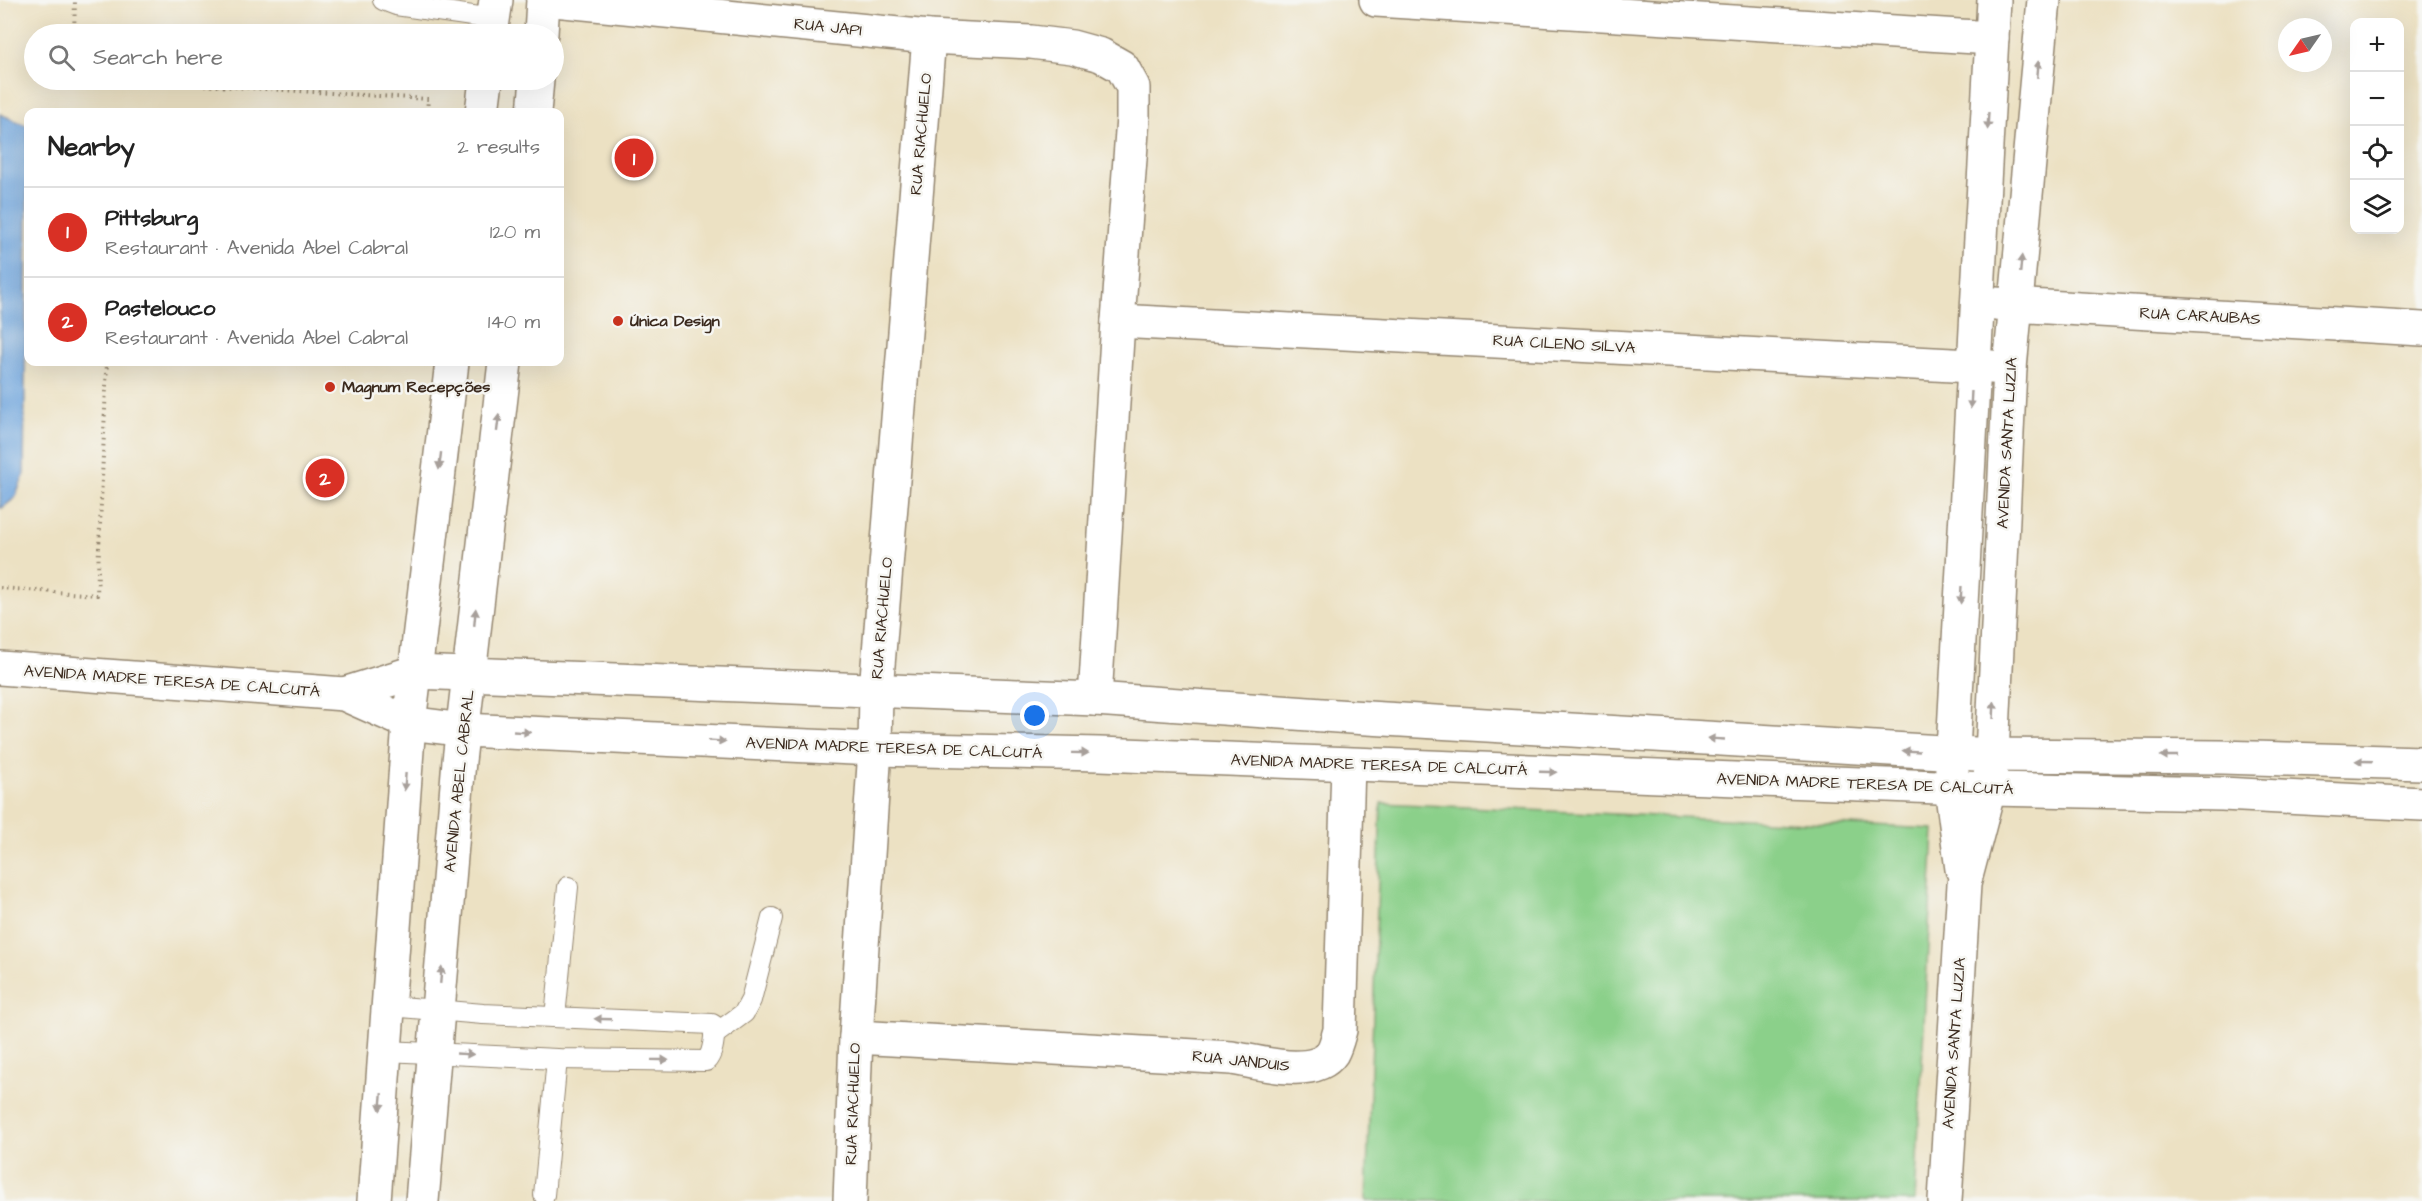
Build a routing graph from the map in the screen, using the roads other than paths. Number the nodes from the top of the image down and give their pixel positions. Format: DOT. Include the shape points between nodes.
graph roads {
  1 [pos="383,0"];
  2 [pos="543,0"];
  3 [pos="554,0"];
  4 [pos="1376,0"];
  5 [pos="1994,0"];
  6 [pos="2041,0"];
  7 [pos="493,18"];
  8 [pos="542,24"];
  9 [pos="929,37"];
  10 [pos="1992,39"];
  11 [pos="485,90"];
  12 [pos="536,90"];
  13 [pos="482,108"];
  14 [pos="534,108"];
  15 [pos="1978,303"];
  16 [pos="2017,306"];
  17 [pos="1118,321"];
  18 [pos="2422,329"];
  19 [pos="452,366"];
  20 [pos="505,366"];
  21 [pos="1973,366"];
  22 [pos="2010,368"];
  23 [pos="0,668"];
  24 [pos="415,672"];
  25 [pos="470,675"];
  26 [pos="876,690"];
  27 [pos="344,693"];
  28 [pos="1095,699"];
  29 [pos="409,723"];
  30 [pos="464,730"];
  31 [pos="875,749"];
  32 [pos="1953,753"];
  33 [pos="1992,755"];
  34 [pos="2422,763"];
  35 [pos="1348,765"];
  36 [pos="1951,787"];
  37 [pos="1989,789"];
  38 [pos="2422,804"];
  39 [pos="1964,884"];
  40 [pos="568,886"];
  41 [pos="772,918"];
  42 [pos="388,1006"];
  43 [pos="438,1010"];
  44 [pos="555,1017"];
  45 [pos="714,1035"];
  46 [pos="856,1037"];
  47 [pos="386,1051"];
  48 [pos="434,1053"];
  49 [pos="557,1059"];
  50 [pos="544,1195"];
  51 [pos="374,1201"];
  52 [pos="422,1201"];
  53 [pos="850,1201"];
  54 [pos="1945,1201"];
  1 -- 7 [label="lane"];
  2 -- 8 [label="street"];
  3 -- 9 [label="street, RUA JAPI"];
  4 -- 10 [label="street"];
  5 -- 10 [label="street, AVENIDA SANTA LUZIA"];
  16 -- 6 [label="street, AVENIDA SANTA LUZIA, one-way"];
  9 -- 17 [label="street, RUA JAPI" via="1072,47 1101,55 1122,67 1133,87 1133,118"];
  9 -- 26 [label="street, RUA RIACHUELO"];
  10 -- 15 [label="street, AVENIDA SANTA LUZIA, one-way"];
  11 -- 13 [label="street"];
  12 -- 14 [label="street"];
  15 -- 16 [label="street, RUA CARAUBAS"];
  15 -- 21 [label="street, AVENIDA SANTA LUZIA"];
  16 -- 18 [label="street, RUA CARAUBAS"];
  16 -- 22 [label="street, AVENIDA SANTA LUZIA"];
  17 -- 21 [label="street, RUA CILENO SILVA"];
  17 -- 28 [label="street, RUA JAPI"];
  19 -- 24 [label="street, one-way"];
  25 -- 20 [label="street, AVENIDA ABEL CABRAL, one-way"];
  21 -- 22 [label="street, RUA CILENO SILVA"];
  21 -- 32 [label="street, AVENIDA SANTA LUZIA, one-way"];
  33 -- 22 [label="street, AVENIDA SANTA LUZIA, one-way"];
  23 -- 27 [label="street, AVENIDA MADRE TERESA DE CALCUTÁ"];
  24 -- 25 [label="street, AVENIDA MADRE TERESA DE CALCUTÁ"];
  24 -- 27 [label="street, AVENIDA MADRE TERESA DE CALCUTÁ"];
  24 -- 29 [label="street"];
  25 -- 26 [label="street, AVENIDA MADRE TERESA DE CALCUTÁ"];
  25 -- 30 [label="street, AVENIDA ABEL CABRAL"];
  26 -- 28 [label="street, AVENIDA MADRE TERESA DE CALCUTÁ"];
  26 -- 31 [label="street, RUA RIACHUELO"];
  27 -- 29 [label="street, AVENIDA MADRE TERESA DE CALCUTÁ"];
  32 -- 28 [label="street, AVENIDA MADRE TERESA DE CALCUTÁ, one-way"];
  29 -- 30 [label="street, AVENIDA MADRE TERESA DE CALCUTÁ"];
  29 -- 42 [label="street, one-way"];
  30 -- 31 [label="street, AVENIDA MADRE TERESA DE CALCUTÁ, one-way"];
  43 -- 30 [label="street, AVENIDA ABEL CABRAL, one-way"];
  31 -- 35 [label="street, AVENIDA MADRE TERESA DE CALCUTÁ, one-way"];
  31 -- 46 [label="street, RUA RIACHUELO"];
  32 -- 33 [label="street, AVENIDA MADRE TERESA DE CALCUTÁ"];
  32 -- 36 [label="street, AVENIDA SANTA LUZIA"];
  34 -- 33 [label="street, AVENIDA MADRE TERESA DE CALCUTÁ, one-way"];
  33 -- 37 [label="street, AVENIDA SANTA LUZIA"];
  35 -- 36 [label="street, AVENIDA MADRE TERESA DE CALCUTÁ, one-way"];
  35 -- 46 [label="street, RUA JANDUIS" via="1340,1030 1332,1053 1323,1062 1294,1068 1232,1058"];
  36 -- 37 [label="street, AVENIDA MADRE TERESA DE CALCUTÁ"];
  36 -- 39 [label="street, AVENIDA SANTA LUZIA"];
  37 -- 38 [label="street, AVENIDA MADRE TERESA DE CALCUTÁ" via="2222,794"];
  37 -- 39 [label="street, AVENIDA SANTA LUZIA"];
  39 -- 54 [label="street, AVENIDA SANTA LUZIA"];
  40 -- 44 [label="lane"];
  41 -- 45 [label="lane" via="751,1000 744,1013"];
  42 -- 43 [label="lane"];
  42 -- 47 [label="street"];
  43 -- 44 [label="lane"];
  43 -- 48 [label="street, AVENIDA ABEL CABRAL"];
  45 -- 44 [label="lane, one-way" via="712,1024"];
  49 -- 45 [label="lane, one-way" via="706,1060"];
  46 -- 53 [label="street, RUA RIACHUELO"];
  47 -- 48 [label="lane"];
  47 -- 51 [label="street, one-way"];
  48 -- 49 [label="lane, one-way"];
  48 -- 52 [label="street, AVENIDA ABEL CABRAL"];
  49 -- 50 [label="lane"];
}
